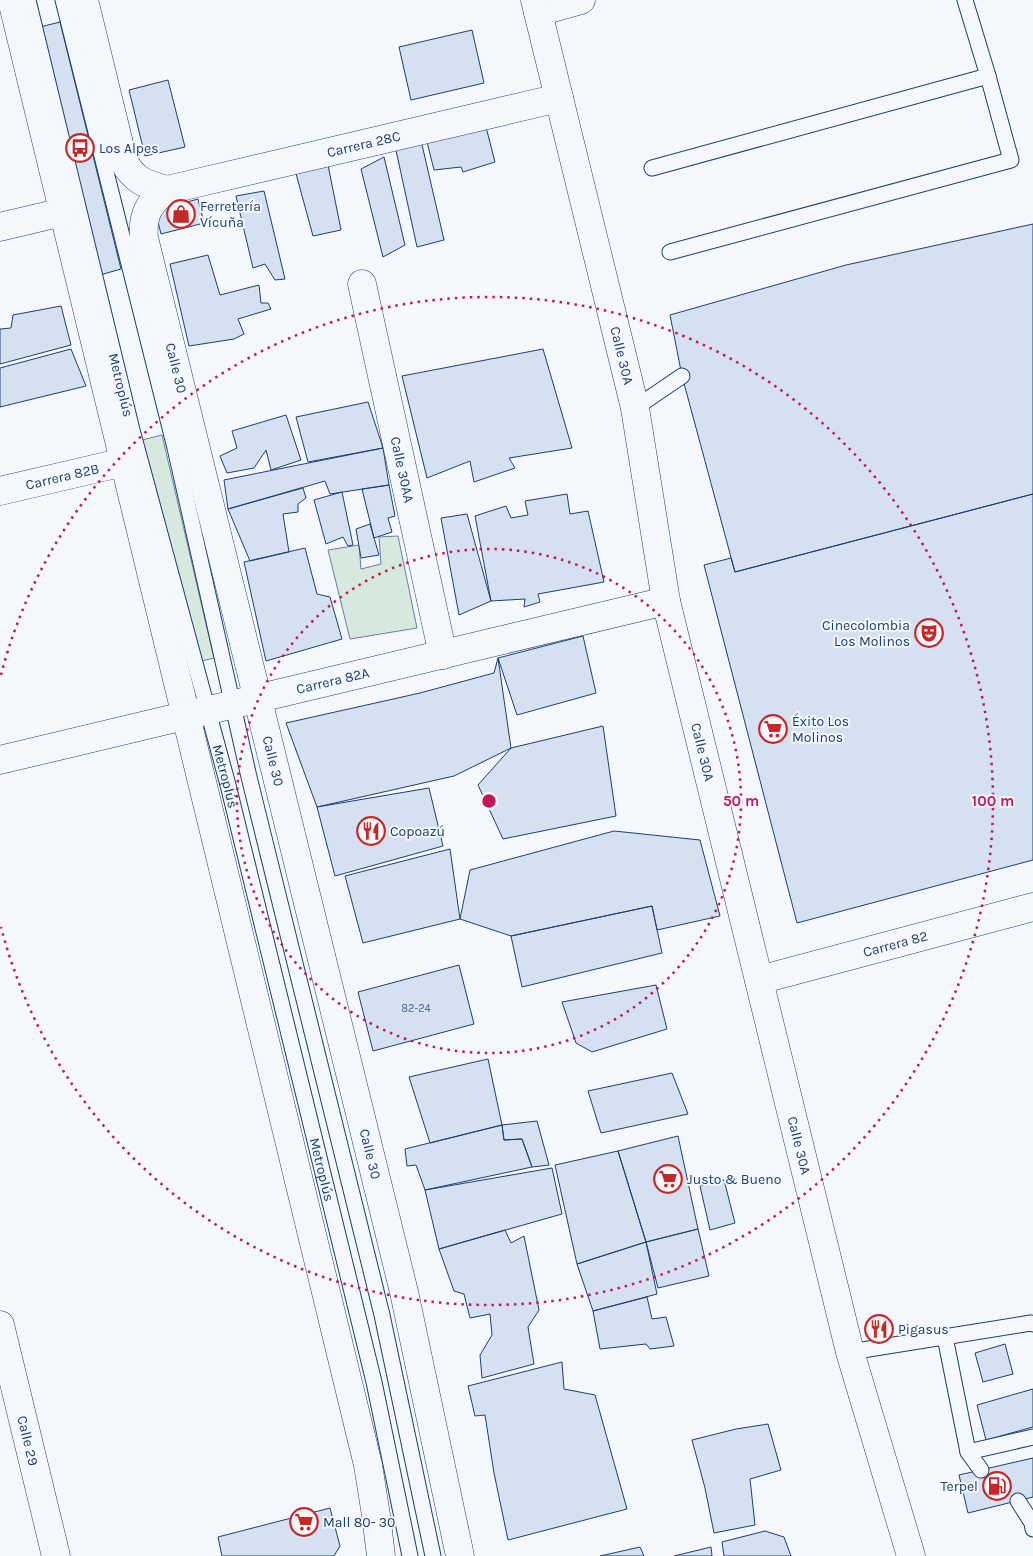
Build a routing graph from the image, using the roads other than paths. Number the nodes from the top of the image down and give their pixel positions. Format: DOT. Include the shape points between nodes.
graph roads {
  1 [pos="12,0"];
  2 [pos="28,0"];
  3 [pos="63,0"];
  4 [pos="84,0"];
  5 [pos="581,0"];
  6 [pos="965,0"];
  7 [pos="536,6"];
  8 [pos="988,76"];
  9 [pos="559,98"];
  10 [pos="652,168"];
  11 [pos="167,190"];
  12 [pos="63,212"];
  13 [pos="0,227"];
  14 [pos="670,252"];
  15 [pos="362,284"];
  16 [pos="682,376"];
  17 [pos="635,408"];
  18 [pos="124,462"];
  19 [pos="0,491"];
  20 [pos="666,602"];
  21 [pos="443,655"];
  22 [pos="221,708"];
  23 [pos="0,760"];
  24 [pos="1033,907"];
  25 [pos="759,980"];
  26 [pos="1033,1324"];
  27 [pos="0,1325"];
  28 [pos="945,1338"];
  29 [pos="850,1352"];
  30 [pos="1033,1437"];
  31 [pos="968,1452"];
  32 [pos="981,1470"];
  33 [pos="1018,1500"];
  34 [pos="1032,1525"];
  35 [pos="56,1556"];
  36 [pos="380,1556"];
  37 [pos="410,1556"];
  38 [pos="433,1556"];
  39 [pos="460,1556"];
  40 [pos="910,1556"];
  1 -- 12 [label="street, Calle 30"];
  2 -- 22 [label="lane, Metroplús" via="132,430"];
  3 -- 22 [label="lane, Metroplús" via="175,448"];
  4 -- 11 [label="street" via="123,160 138,180"];
  5 -- 7 [label="street"];
  6 -- 8 [label="lane"];
  7 -- 9 [label="street, Calle 30A"];
  8 -- 10 [label="lane"];
  8 -- 14 [label="lane" via="1011,160"];
  9 -- 11 [label="street, Carrera 28C"];
  9 -- 17 [label="street, Calle 30A"];
  11 -- 22 [label="street, Calle 30" via="151,203 145,215 144,238"];
  12 -- 13 [label="street"];
  12 -- 18 [label="street, Calle 30"];
  15 -- 21 [label="street, Calle 30AA"];
  16 -- 17 [label="lane"];
  17 -- 20 [label="street, Calle 30A"];
  18 -- 19 [label="street, Carrera 82B"];
  18 -- 22 [label="street, Calle 30"];
  20 -- 21 [label="street, Carrera 82A"];
  20 -- 25 [label="street, Calle 30A"];
  21 -- 22 [label="street, Carrera 82A"];
  22 -- 23 [label="street, Carrera 82A"];
  22 -- 36 [label="street, Calle 30" via="365,1455"];
  22 -- 37 [label="lane, Metroplús" via="228,785 374,1382"];
  22 -- 38 [label="lane, Metroplús" via="382,1315"];
  22 -- 39 [label="street, Calle 30" via="404,1292"];
  24 -- 25 [label="street, Carrera 82"];
  25 -- 29 [label="street, Calle 30A"];
  26 -- 28 [label="lane"];
  27 -- 35 [label="street, Calle 29"];
  28 -- 29 [label="lane"];
  28 -- 31 [label="lane"];
  29 -- 40 [label="street, Calle 30A"];
  30 -- 31 [label="lane"];
  31 -- 32 [label="lane"];
  33 -- 34 [label="lane"];
}
